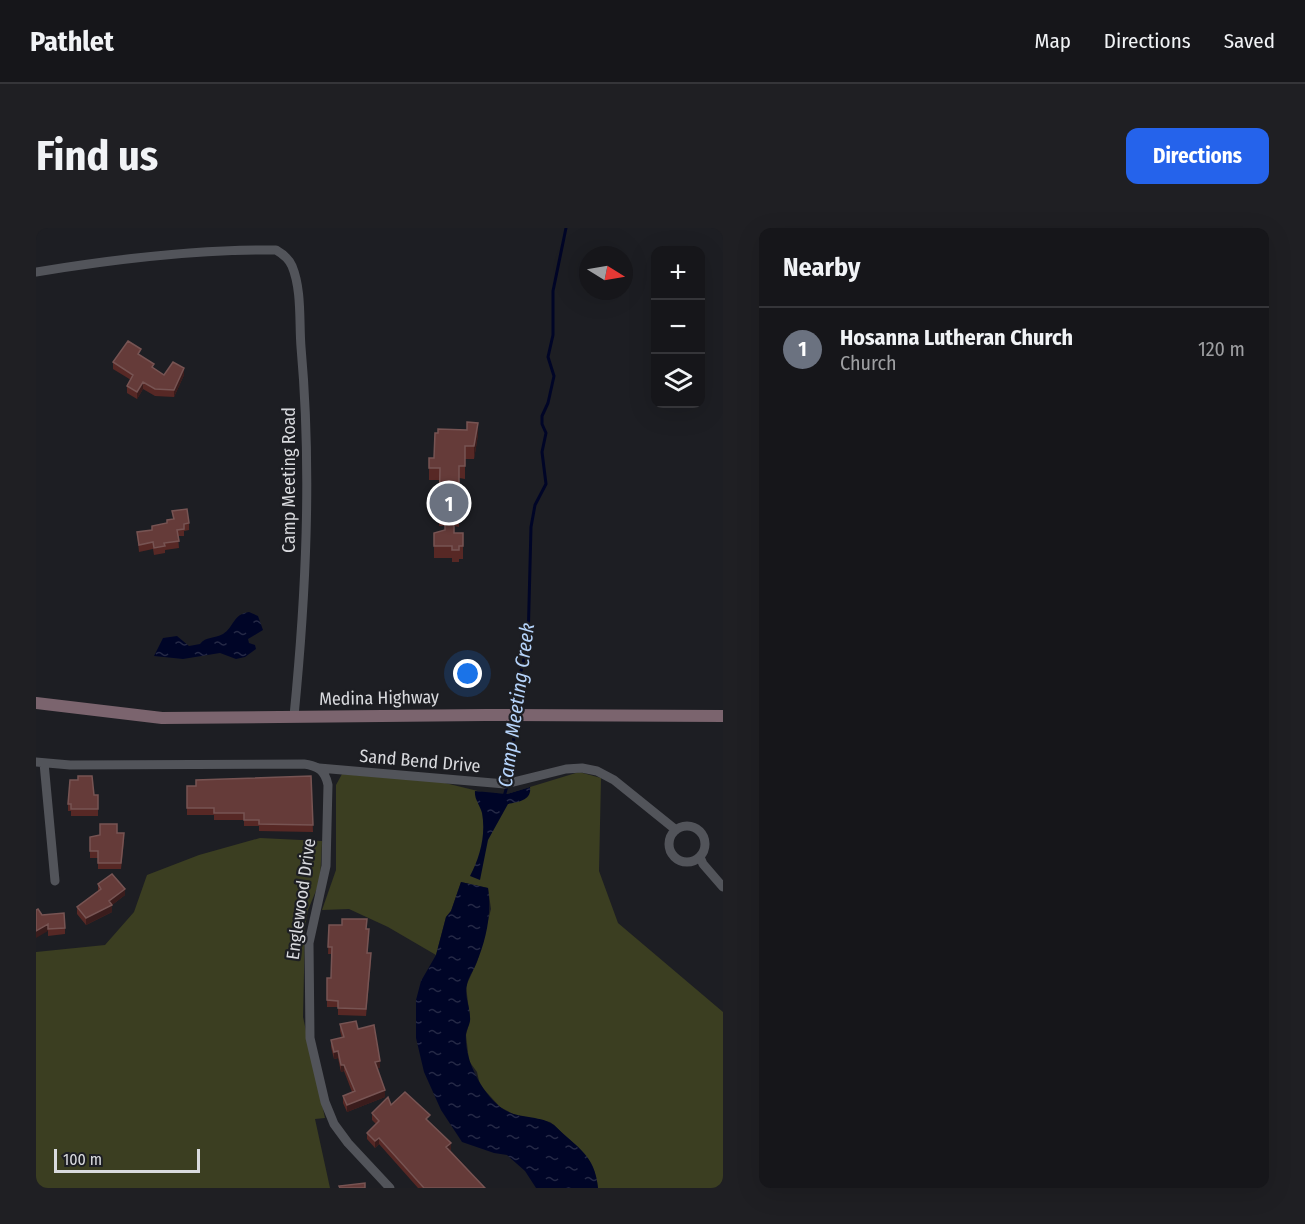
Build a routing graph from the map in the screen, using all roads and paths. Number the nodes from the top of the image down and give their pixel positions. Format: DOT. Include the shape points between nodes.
graph roads {
  1 [pos="36,272"];
  2 [pos="36,703"];
  3 [pos="723,716"];
  4 [pos="294,717"];
  5 [pos="40,763"];
  6 [pos="319,768"];
  7 [pos="676,830"];
  8 [pos="700,857"];
  9 [pos="55,881"];
  10 [pos="723,887"];
  11 [pos="390,1188"];
  1 -- 4 [label="street, Camp Meeting Road" via="151,257 276,250 291,264 296,282 306,410 305,595"];
  2 -- 4 [label="main road, Medina Highway" via="162,718"];
  3 -- 4 [label="main road, Medina Highway"];
  5 -- 6 [label="street" via="304,764"];
  5 -- 9 [label="street"];
  6 -- 7 [label="street, Sand Bend Drive" via="505,784 574,768 597,771"];
  6 -- 11 [label="street, Englewood Drive" via="328,784 326,867 309,943 310,1038 334,1124"];
  7 -- 8 [label="street, Sand Bend Drive" via="687,826 702,834 705,846"];
  7 -- 8 [label="street" via="670,840 674,857 684,862"];
  8 -- 10 [label="street"];
}
